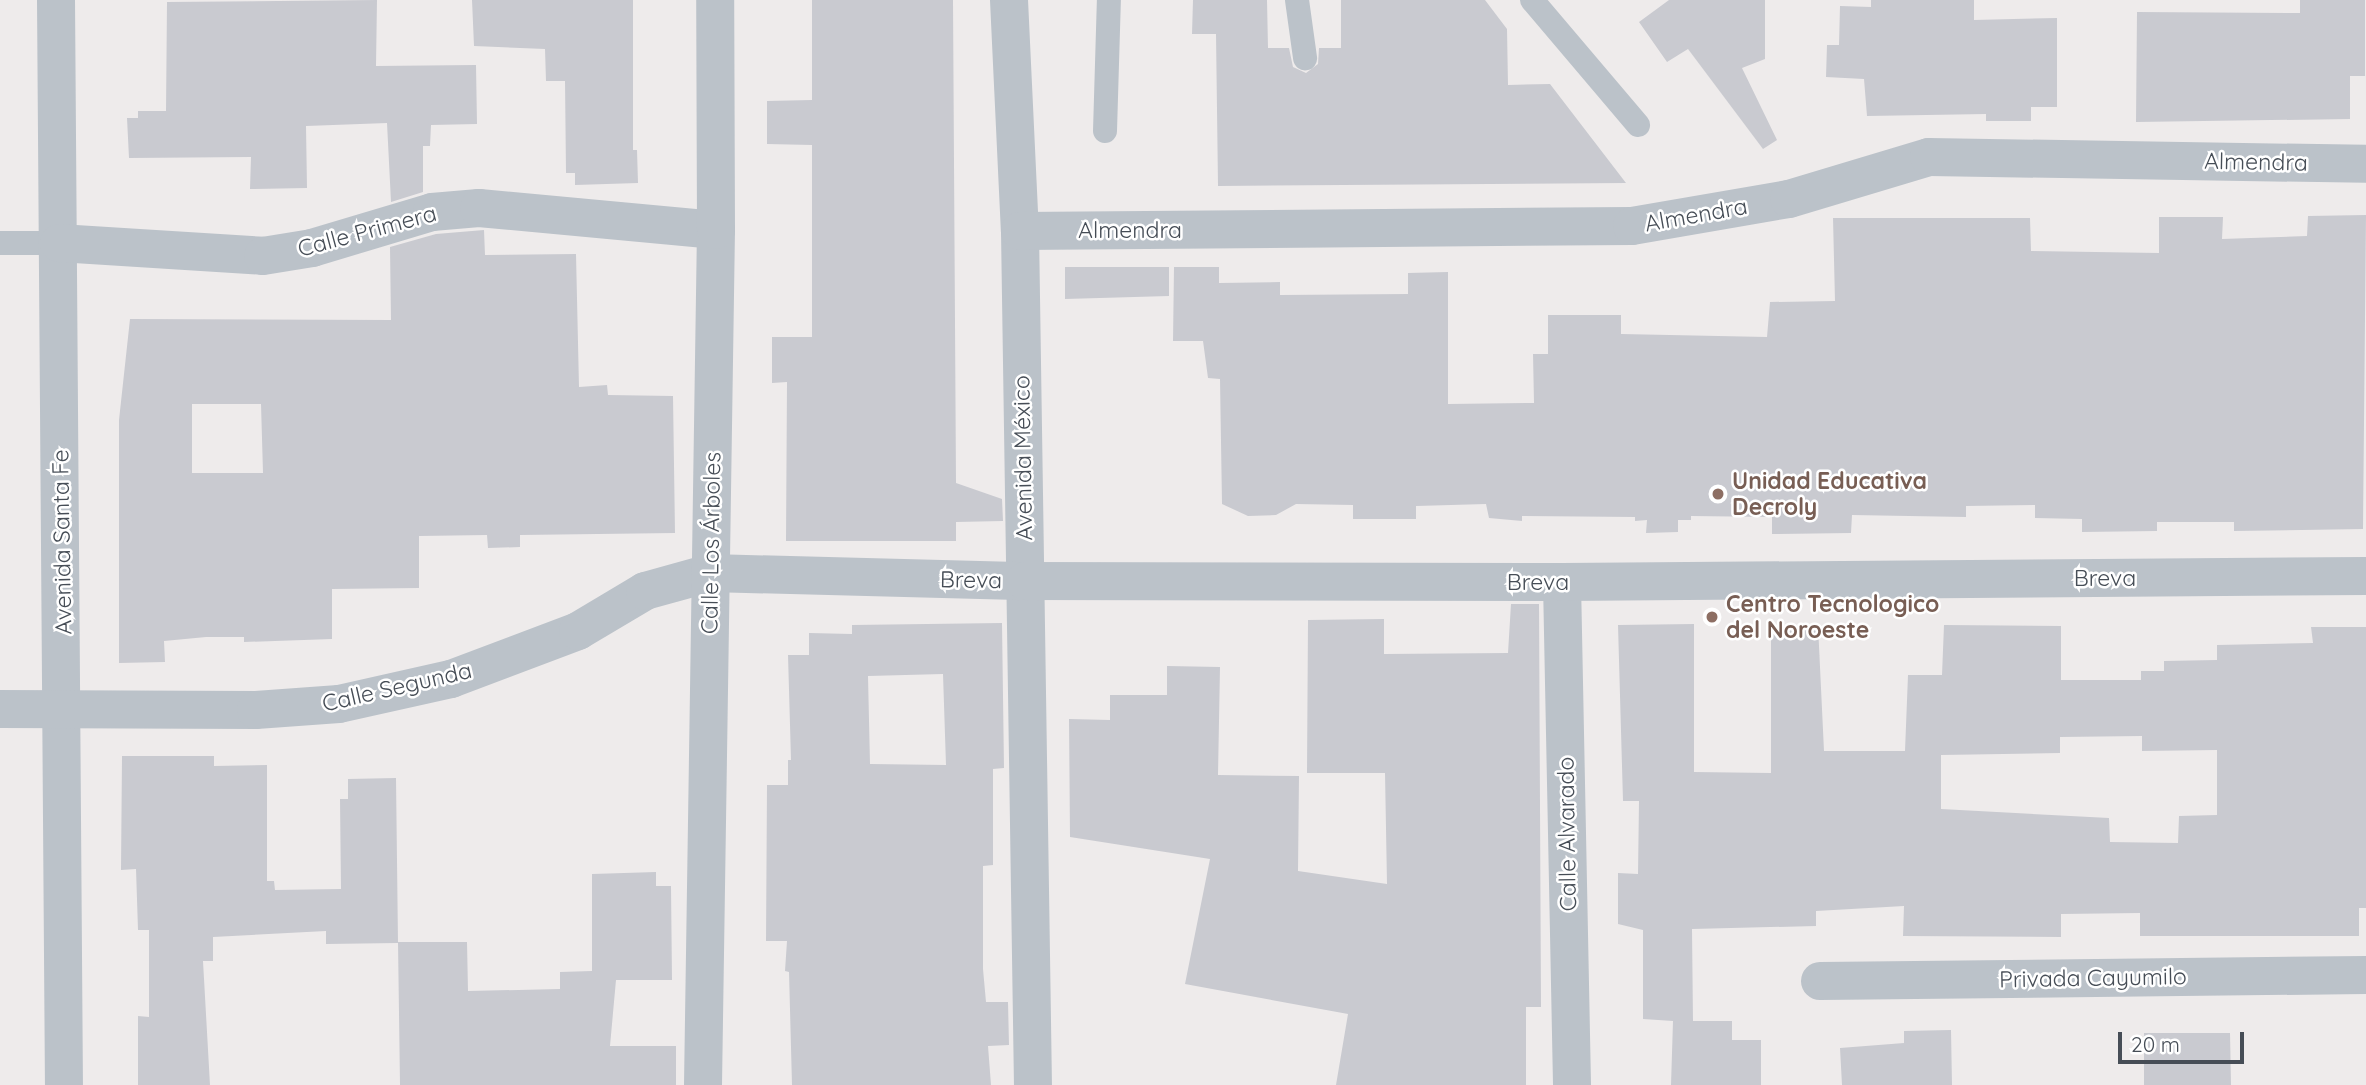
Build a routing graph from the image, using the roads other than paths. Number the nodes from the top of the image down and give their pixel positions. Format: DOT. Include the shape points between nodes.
graph roads {
  1 [pos="57,0"];
  2 [pos="715,0"];
  3 [pos="1009,0"];
  4 [pos="1109,0"];
  5 [pos="1297,0"];
  6 [pos="1532,0"];
  7 [pos="1305,58"];
  8 [pos="1638,125"];
  9 [pos="1105,131"];
  10 [pos="2366,164"];
  11 [pos="716,230"];
  12 [pos="1020,231"];
  13 [pos="0,243"];
  14 [pos="59,243"];
  15 [pos="710,573"];
  16 [pos="2366,576"];
  17 [pos="1025,581"];
  18 [pos="1562,582"];
  19 [pos="0,709"];
  20 [pos="64,709"];
  21 [pos="2366,975"];
  22 [pos="1820,981"];
  23 [pos="64,1085"];
  24 [pos="703,1085"];
  25 [pos="1033,1085"];
  26 [pos="1572,1085"];
  1 -- 14 [label="street, Avenida Santa Fe"];
  2 -- 11 [label="street, Calle Los Árboles"];
  3 -- 12 [label="street, Avenida México"];
  4 -- 9 [label="lane"];
  5 -- 7 [label="lane"];
  6 -- 8 [label="lane"];
  10 -- 12 [label="street, Almendra" via="1929,157 1789,199 1632,226"];
  11 -- 14 [label="street, Calle Primera" via="479,208 432,212 312,248 262,256"];
  11 -- 15 [label="street, Calle Los Árboles"];
  12 -- 17 [label="street, Avenida México"];
  13 -- 14 [label="lane"];
  14 -- 20 [label="street, Avenida Santa Fe"];
  15 -- 17 [label="street, Breva"];
  15 -- 20 [label="street, Calle Segunda" via="645,592 578,631 452,679 339,704 256,710"];
  15 -- 24 [label="street, Calle Los Árboles"];
  16 -- 18 [label="street, Breva"];
  17 -- 18 [label="street, Breva"];
  17 -- 25 [label="street, Avenida México"];
  18 -- 26 [label="street, Calle Alvarado"];
  19 -- 20 [label="street, Calle Segunda"];
  20 -- 23 [label="street, Avenida Santa Fe"];
  21 -- 22 [label="street, Privada Cayumilo"];
}
